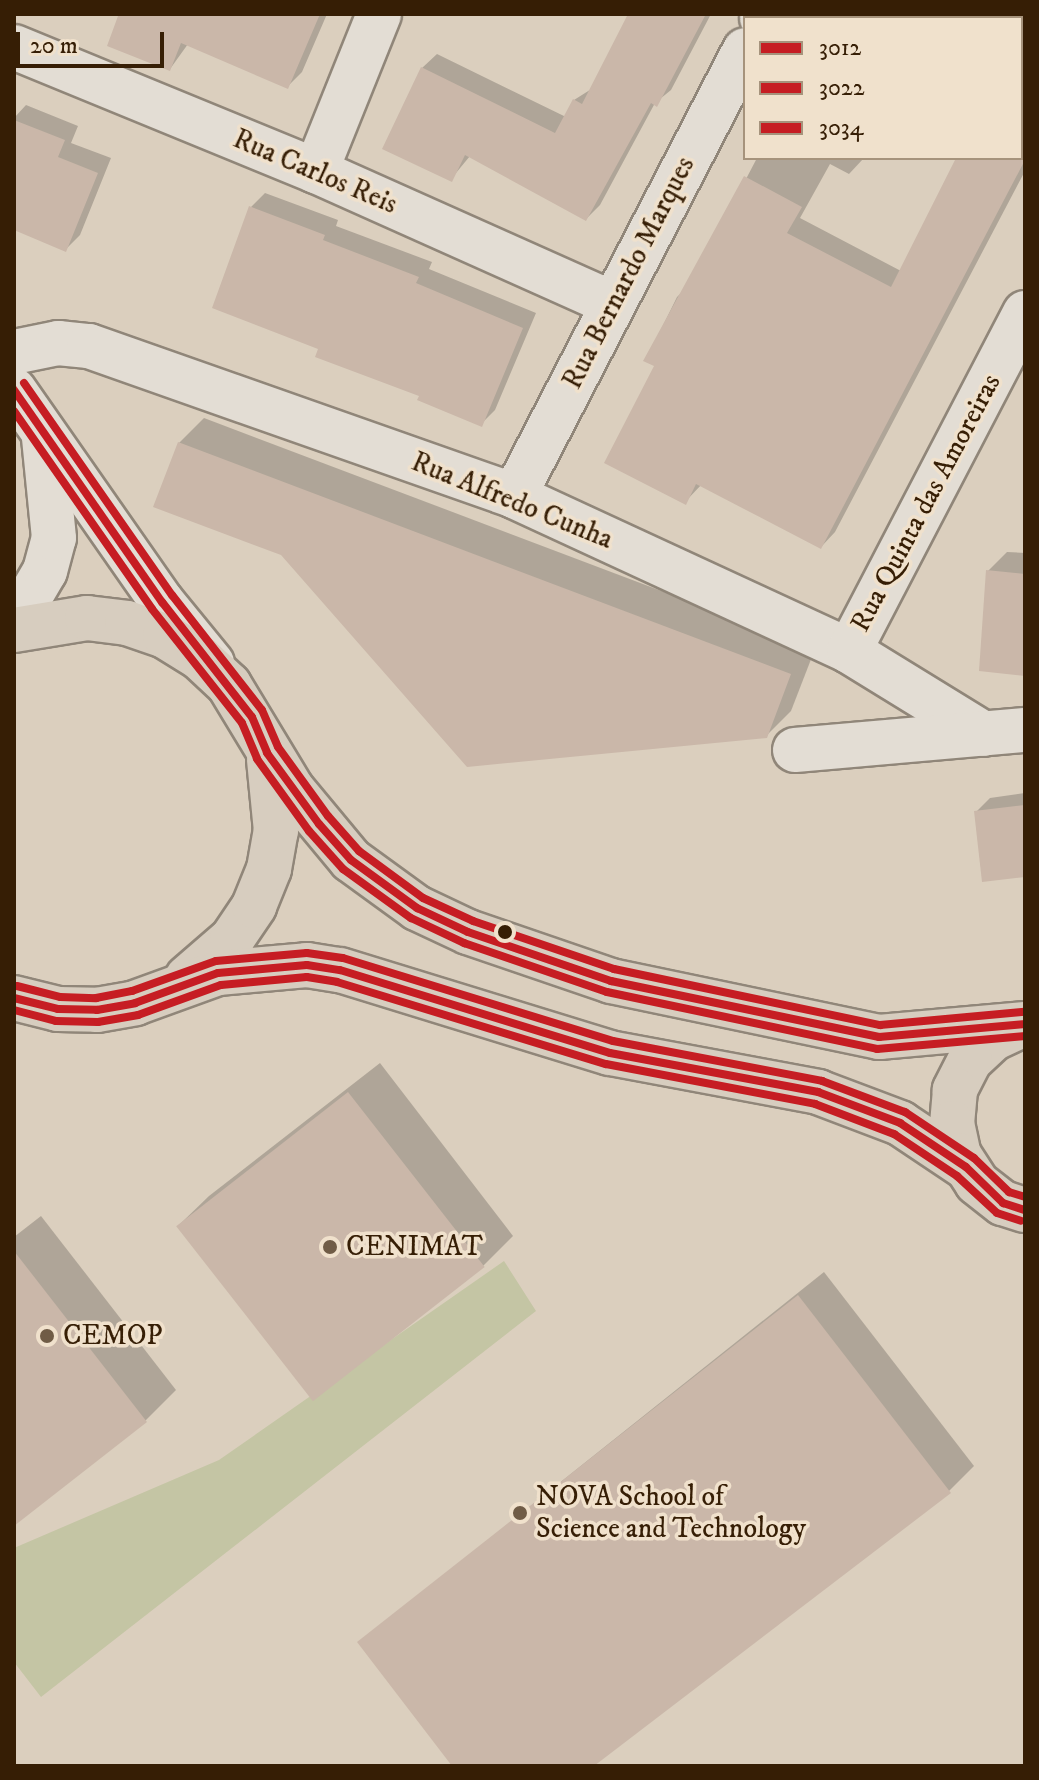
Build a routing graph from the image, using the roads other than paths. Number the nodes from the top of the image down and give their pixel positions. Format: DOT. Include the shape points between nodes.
graph roads {
  1 [pos="379,14"];
  2 [pos="14,47"];
  3 [pos="743,54"];
  4 [pos="316,171"];
  5 [pos="613,304"];
  6 [pos="1025,313"];
  7 [pos="14,352"];
  8 [pos="14,390"];
  9 [pos="44,436"];
  10 [pos="514,496"];
  11 [pos="14,624"];
  12 [pos="14,630"];
  13 [pos="849,651"];
  14 [pos="229,685"];
  15 [pos="1004,732"];
  16 [pos="795,750"];
  17 [pos="267,753"];
  18 [pos="172,988"];
  19 [pos="14,998"];
  20 [pos="1024,1024"];
  21 [pos="966,1167"];
  22 [pos="1025,1210"];
  1 -- 4 [label="street"];
  2 -- 4 [label="street, Rua Carlos Reis"];
  3 -- 5 [label="street, Rua Bernardo Marques"];
  4 -- 5 [label="street, Rua Carlos Reis"];
  5 -- 10 [label="street, Rua Bernardo Marques"];
  6 -- 13 [label="street, Rua Quinta das Amoreiras"];
  7 -- 10 [label="street, Rua Alfredo Cunha" via="58,343 89,346"];
  8 -- 9 [label="street"];
  9 -- 11 [label="street" via="54,538 45,571"];
  9 -- 14 [label="street" via="162,602"];
  10 -- 13 [label="street, Rua Alfredo Cunha"];
  12 -- 14 [label="main road" via="87,618 127,623 165,636"];
  13 -- 15 [label="street, Rua Alfredo Cunha"];
  14 -- 17 [label="main road"];
  15 -- 16 [label="street"];
  17 -- 18 [label="main road" via="276,831 259,894 232,939 205,967"];
  17 -- 20 [label="main road" via="319,824 379,883 455,926 534,957 611,981 879,1037"];
  18 -- 19 [label="main road" via="97,1010 58,1009"];
  18 -- 21 [label="main road" via="260,967 340,970 597,1050 818,1092 900,1123"];
  20 -- 21 [label="main road" via="970,1060 955,1090 952,1123"];
  21 -- 22 [label="main road" via="1003,1203"];
}
